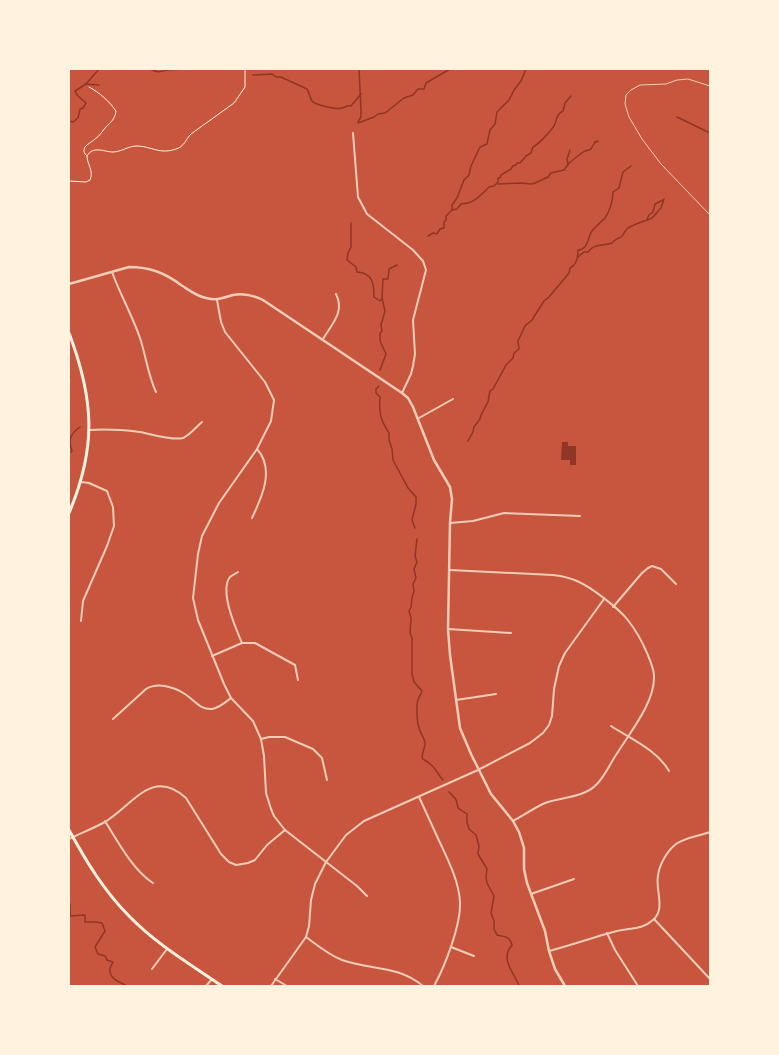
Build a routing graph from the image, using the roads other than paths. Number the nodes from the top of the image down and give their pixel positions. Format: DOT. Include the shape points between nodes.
graph roads {
  1 [pos="710,86"];
  2 [pos="353,134"];
  3 [pos="710,215"];
  4 [pos="112,272"];
  5 [pos="69,284"];
  6 [pos="336,294"];
  7 [pos="217,300"];
  8 [pos="69,333"];
  9 [pos="322,339"];
  10 [pos="156,392"];
  11 [pos="402,393"];
  12 [pos="453,399"];
  13 [pos="419,418"];
  14 [pos="202,422"];
  15 [pos="90,430"];
  16 [pos="257,449"];
  17 [pos="81,482"];
  18 [pos="69,513"];
  19 [pos="580,516"];
  20 [pos="252,518"];
  21 [pos="450,523"];
  22 [pos="450,570"];
  23 [pos="238,572"];
  24 [pos="676,584"];
  25 [pos="604,599"];
  26 [pos="613,607"];
  27 [pos="81,621"];
  28 [pos="448,630"];
  29 [pos="511,633"];
  30 [pos="242,643"];
  31 [pos="212,656"];
  32 [pos="298,680"];
  33 [pos="496,694"];
  34 [pos="231,698"];
  35 [pos="456,700"];
  36 [pos="113,718"];
  37 [pos="611,726"];
  38 [pos="628,737"];
  39 [pos="261,739"];
  40 [pos="478,770"];
  41 [pos="669,772"];
  42 [pos="327,780"];
  43 [pos="419,797"];
  44 [pos="513,821"];
  45 [pos="105,822"];
  46 [pos="69,830"];
  47 [pos="285,830"];
  48 [pos="710,832"];
  49 [pos="73,837"];
  50 [pos="69,839"];
  51 [pos="326,862"];
  52 [pos="574,879"];
  53 [pos="154,883"];
  54 [pos="530,895"];
  55 [pos="367,896"];
  56 [pos="654,919"];
  57 [pos="607,934"];
  58 [pos="306,937"];
  59 [pos="451,947"];
  60 [pos="167,949"];
  61 [pos="549,951"];
  62 [pos="474,956"];
  63 [pos="152,970"];
  64 [pos="212,979"];
  65 [pos="276,979"];
  66 [pos="710,979"];
  67 [pos="206,986"];
  68 [pos="222,986"];
  69 [pos="271,986"];
  70 [pos="287,986"];
  71 [pos="423,986"];
  72 [pos="434,986"];
  73 [pos="565,986"];
  74 [pos="638,986"];
  1 -- 3 [label="lane" via="688,80 640,85 630,90 625,104 629,117 642,139 661,164"];
  2 -- 11 [label="street" via="358,197 361,204 367,214 413,250 423,261 426,270 413,320 413,366"];
  4 -- 5 [label="street"];
  4 -- 7 [label="street" via="129,267 150,268 199,296"];
  4 -- 10 [label="street" via="140,338"];
  6 -- 9 [label="street" via="339,312"];
  7 -- 9 [label="street" via="244,294 254,296"];
  7 -- 16 [label="street" via="225,332 265,382 274,400 272,421"];
  8 -- 15 [label="main road" via="86,387"];
  9 -- 11 [label="street"];
  11 -- 13 [label="street" via="408,398"];
  12 -- 13 [label="street"];
  13 -- 21 [label="street" via="434,460 450,487"];
  14 -- 15 [label="street" via="182,438 106,429"];
  15 -- 17 [label="main road"];
  16 -- 20 [label="street" via="263,455 266,477 260,501"];
  16 -- 31 [label="street" via="219,503 202,536 198,554 193,598 198,620"];
  17 -- 18 [label="main road"];
  17 -- 27 [label="street" via="106,491 113,507 114,526 83,601"];
  19 -- 21 [label="street" via="504,513 473,521"];
  21 -- 22 [label="street"];
  22 -- 25 [label="street" via="564,576 580,582"];
  22 -- 28 [label="street"];
  23 -- 30 [label="street" via="228,580 226,596"];
  24 -- 26 [label="street" via="661,568 652,566 642,573"];
  25 -- 26 [label="street"];
  25 -- 40 [label="street" via="562,660 556,676 549,725 530,743"];
  26 -- 38 [label="street" via="627,619 637,633 650,660 654,676 648,702"];
  28 -- 29 [label="street"];
  28 -- 35 [label="street"];
  30 -- 31 [label="street"];
  30 -- 32 [label="street" via="255,643 295,665"];
  31 -- 34 [label="street"];
  33 -- 35 [label="street"];
  34 -- 36 [label="street" via="221,706 205,709 172,688 151,686"];
  34 -- 39 [label="street" via="253,721"];
  35 -- 40 [label="street" via="463,738"];
  37 -- 38 [label="street"];
  38 -- 41 [label="street" via="664,762"];
  38 -- 44 [label="street" via="605,776 595,786 544,804"];
  39 -- 42 [label="street" via="285,737 313,749 322,758"];
  39 -- 47 [label="street" via="266,794 271,809"];
  40 -- 43 [label="street"];
  40 -- 44 [label="street" via="491,794"];
  43 -- 51 [label="street" via="364,821 346,835"];
  43 -- 59 [label="street" via="454,874 458,889 460,914"];
  44 -- 54 [label="street" via="520,832 524,848 524,870"];
  45 -- 47 [label="street" via="140,793 160,785 169,786 186,798 221,854 236,865 254,860"];
  45 -- 49 [label="street"];
  45 -- 53 [label="street" via="146,878"];
  46 -- 49 [label="main road"];
  47 -- 51 [label="street"];
  48 -- 56 [label="street" via="686,839 667,853 658,875 660,904"];
  49 -- 50 [label="street"];
  49 -- 60 [label="main road" via="99,881 129,916"];
  51 -- 55 [label="street"];
  51 -- 58 [label="street" via="315,884"];
  52 -- 54 [label="street"];
  54 -- 61 [label="street" via="545,931"];
  56 -- 57 [label="street" via="641,928"];
  56 -- 66 [label="street"];
  57 -- 61 [label="street"];
  57 -- 74 [label="street"];
  58 -- 65 [label="street"];
  58 -- 71 [label="street" via="343,960 395,971"];
  59 -- 62 [label="street"];
  59 -- 72 [label="street"];
  60 -- 63 [label="street"];
  60 -- 64 [label="main road"];
  61 -- 73 [label="street" via="555,969"];
  64 -- 67 [label="street"];
  64 -- 68 [label="main road"];
  65 -- 69 [label="street"];
  65 -- 70 [label="street"];
}
